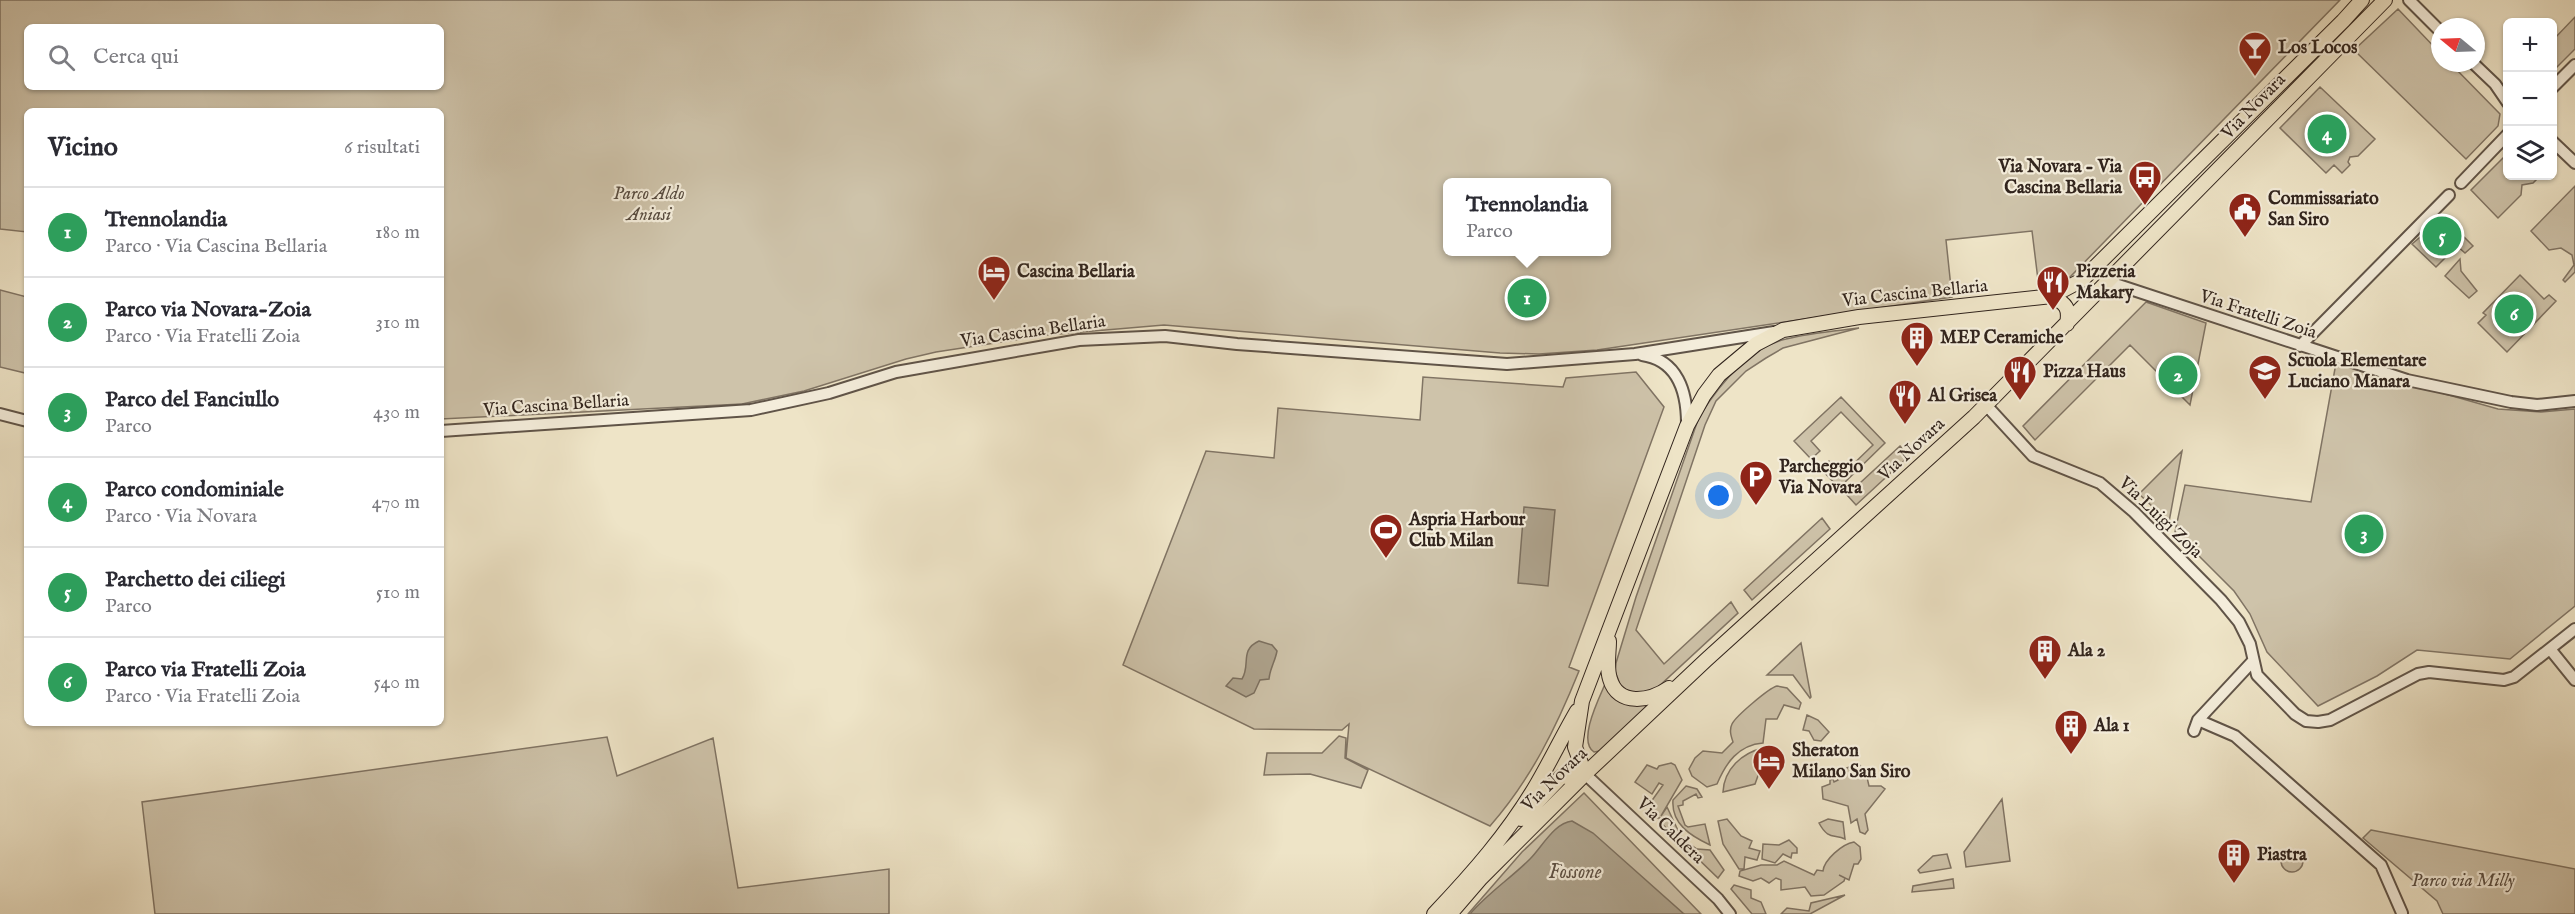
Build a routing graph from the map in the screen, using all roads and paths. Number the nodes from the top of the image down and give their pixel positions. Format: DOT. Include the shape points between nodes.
graph roads {
  1 [pos="2361,0"];
  2 [pos="2385,0"];
  3 [pos="2409,0"];
  4 [pos="2431,22"];
  5 [pos="2575,66"];
  6 [pos="2482,72"];
  7 [pos="2495,84"];
  8 [pos="2557,84"];
  9 [pos="2503,90"];
  10 [pos="2503,96"];
  11 [pos="2503,139"];
  12 [pos="2557,146"];
  13 [pos="2575,163"];
  14 [pos="2461,183"];
  15 [pos="2449,195"];
  16 [pos="2109,282"];
  17 [pos="2052,296"];
  18 [pos="2067,324"];
  19 [pos="1783,330"];
  20 [pos="2300,346"];
  21 [pos="1635,354"];
  22 [pos="2575,400"];
  23 [pos="1986,405"];
  24 [pos="0,414"];
  25 [pos="24,420"];
  26 [pos="1687,426"];
  27 [pos="444,431"];
  28 [pos="2575,629"];
  29 [pos="1609,630"];
  30 [pos="2550,649"];
  31 [pos="1706,660"];
  32 [pos="2252,662"];
  33 [pos="2575,680"];
  34 [pos="1582,701"];
  35 [pos="1585,774"];
  36 [pos="1492,849"];
  37 [pos="2402,913"];
  38 [pos="1434,914"];
  39 [pos="1450,914"];
  40 [pos="1730,914"];
  1 -- 17 [label="main road, Via Novara" via="2092,272"];
  2 -- 16 [label="main road, Via Novara"];
  3 -- 4 [label="street"];
  5 -- 8 [label="street"];
  6 -- 7 [label="street"];
  7 -- 9 [label="street"];
  7 -- 10 [label="street"];
  11 -- 14 [label="street"];
  12 -- 13 [label="street"];
  15 -- 20 [label="street"];
  16 -- 18 [label="main road, Via Novara"];
  16 -- 20 [label="street, Via Fratelli Zoia"];
  17 -- 18 [label="main road" via="2068,310"];
  17 -- 19 [label="main road, Via Cascina Bellaria" via="1859,317"];
  18 -- 23 [label="main road, Via Novara"];
  19 -- 21 [label="street, Via Cascina Bellaria"];
  19 -- 26 [label="main road, Via Cascina Bellaria" via="1756,344 1719,375"];
  20 -- 22 [label="street, Via Fratelli Zoia" via="2407,380 2511,402 2537,405"];
  21 -- 26 [label="street, Via Cascina Bellaria" via="1659,360 1676,374 1684,391"];
  21 -- 27 [label="street, Via Cascina Bellaria" via="1507,364 1165,336 1079,340 896,372 819,396 751,410"];
  23 -- 31 [label="main road, Via Novara"];
  23 -- 32 [label="street, Via Luigi Zoja" via="2033,456 2100,483 2134,512 2239,622 2250,644"];
  24 -- 25 [label="street"];
  26 -- 29 [label="main road, Via Cascina Bellaria"];
  28 -- 30 [label="street, Via Luigi Zoja"];
  29 -- 31 [label="main road" via="1609,675 1614,689 1626,698 1646,699 1662,693"];
  29 -- 34 [label="main road, Via Cascina Bellaria"];
  30 -- 32 [label="street, Via Luigi Zoja" via="2514,677 2504,680 2418,674 2330,720 2318,722 2295,714 2257,675"];
  30 -- 33 [label="street"];
  31 -- 35 [label="main road, Via Novara"];
  32 -- 37 [label="street" via="2196,725 2235,736 2381,865"];
  34 -- 35 [label="main road" via="1575,747"];
  34 -- 36 [label="main road, Via Novara" via="1536,785"];
  35 -- 36 [label="main road" via="1561,777"];
  35 -- 39 [label="main road, Via Novara"];
  35 -- 40 [label="street, Via Caldera" via="1718,898"];
  36 -- 38 [label="main road, Via Novara"];
}
